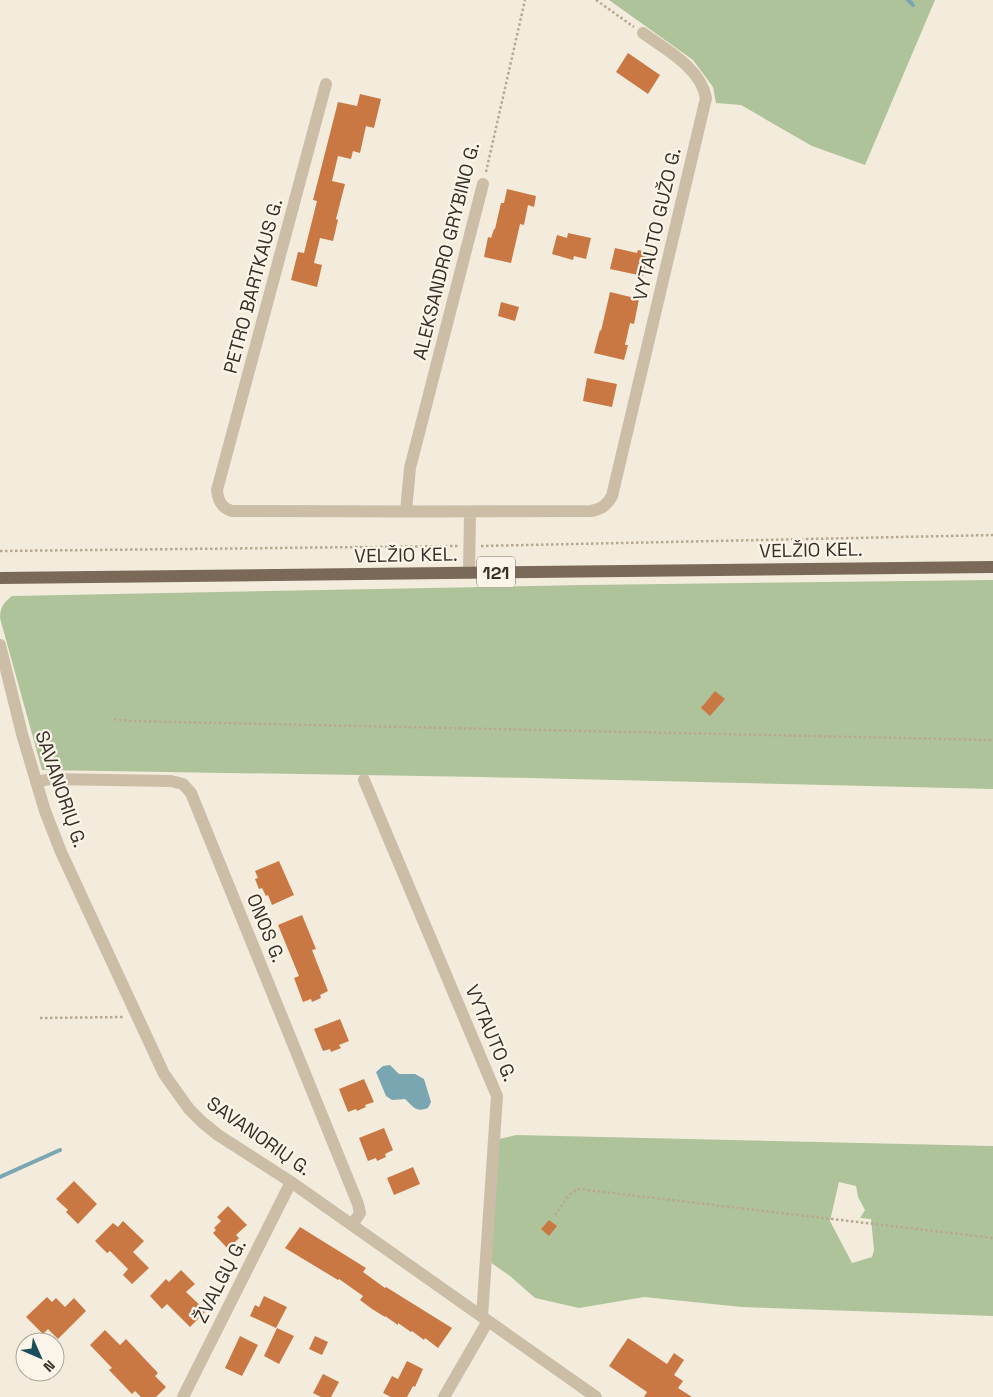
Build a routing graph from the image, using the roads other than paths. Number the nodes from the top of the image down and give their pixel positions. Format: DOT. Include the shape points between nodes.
graph roads {
  1 [pos="643,33"];
  2 [pos="326,84"];
  3 [pos="483,184"];
  4 [pos="406,511"];
  5 [pos="470,512"];
  6 [pos="993,567"];
  7 [pos="469,573"];
  8 [pos="0,578"];
  9 [pos="0,645"];
  10 [pos="364,780"];
  11 [pos="36,782"];
  12 [pos="291,1182"];
  13 [pos="352,1225"];
  14 [pos="485,1319"];
  15 [pos="183,1397"];
  16 [pos="444,1397"];
  17 [pos="596,1397"];
  1 -- 5 [label="street, VYTAUTO GUŽO G." via="694,73 704,88 706,98 612,496 607,505 591,511"];
  2 -- 4 [label="street, PETRO BARTKAUS G." via="217,490 218,498 226,510 232,511"];
  3 -- 4 [label="street, ALEKSANDRO GRYBINO G." via="410,468"];
  4 -- 5 [label="street"];
  5 -- 7 [label="street"];
  6 -- 7 [label="main road, VELŽIO KEL. / 121"];
  7 -- 8 [label="main road, VELŽIO KEL. / 121"];
  9 -- 11 [label="street, SAVANORIŲ G."];
  10 -- 14 [label="street, VYTAUTO G." via="497,1096"];
  11 -- 12 [label="street, SAVANORIŲ G." via="61,852 164,1074 202,1122"];
  11 -- 13 [label="street, ONOS G." via="50,779 171,781 183,784 191,793 358,1204 360,1213"];
  12 -- 13 [label="street, SAVANORIŲ G."];
  12 -- 15 [label="street, ŽVALGŲ G."];
  13 -- 14 [label="street, SAVANORIŲ G."];
  14 -- 16 [label="street"];
  14 -- 17 [label="street, SAVANORIŲ G."];
}
